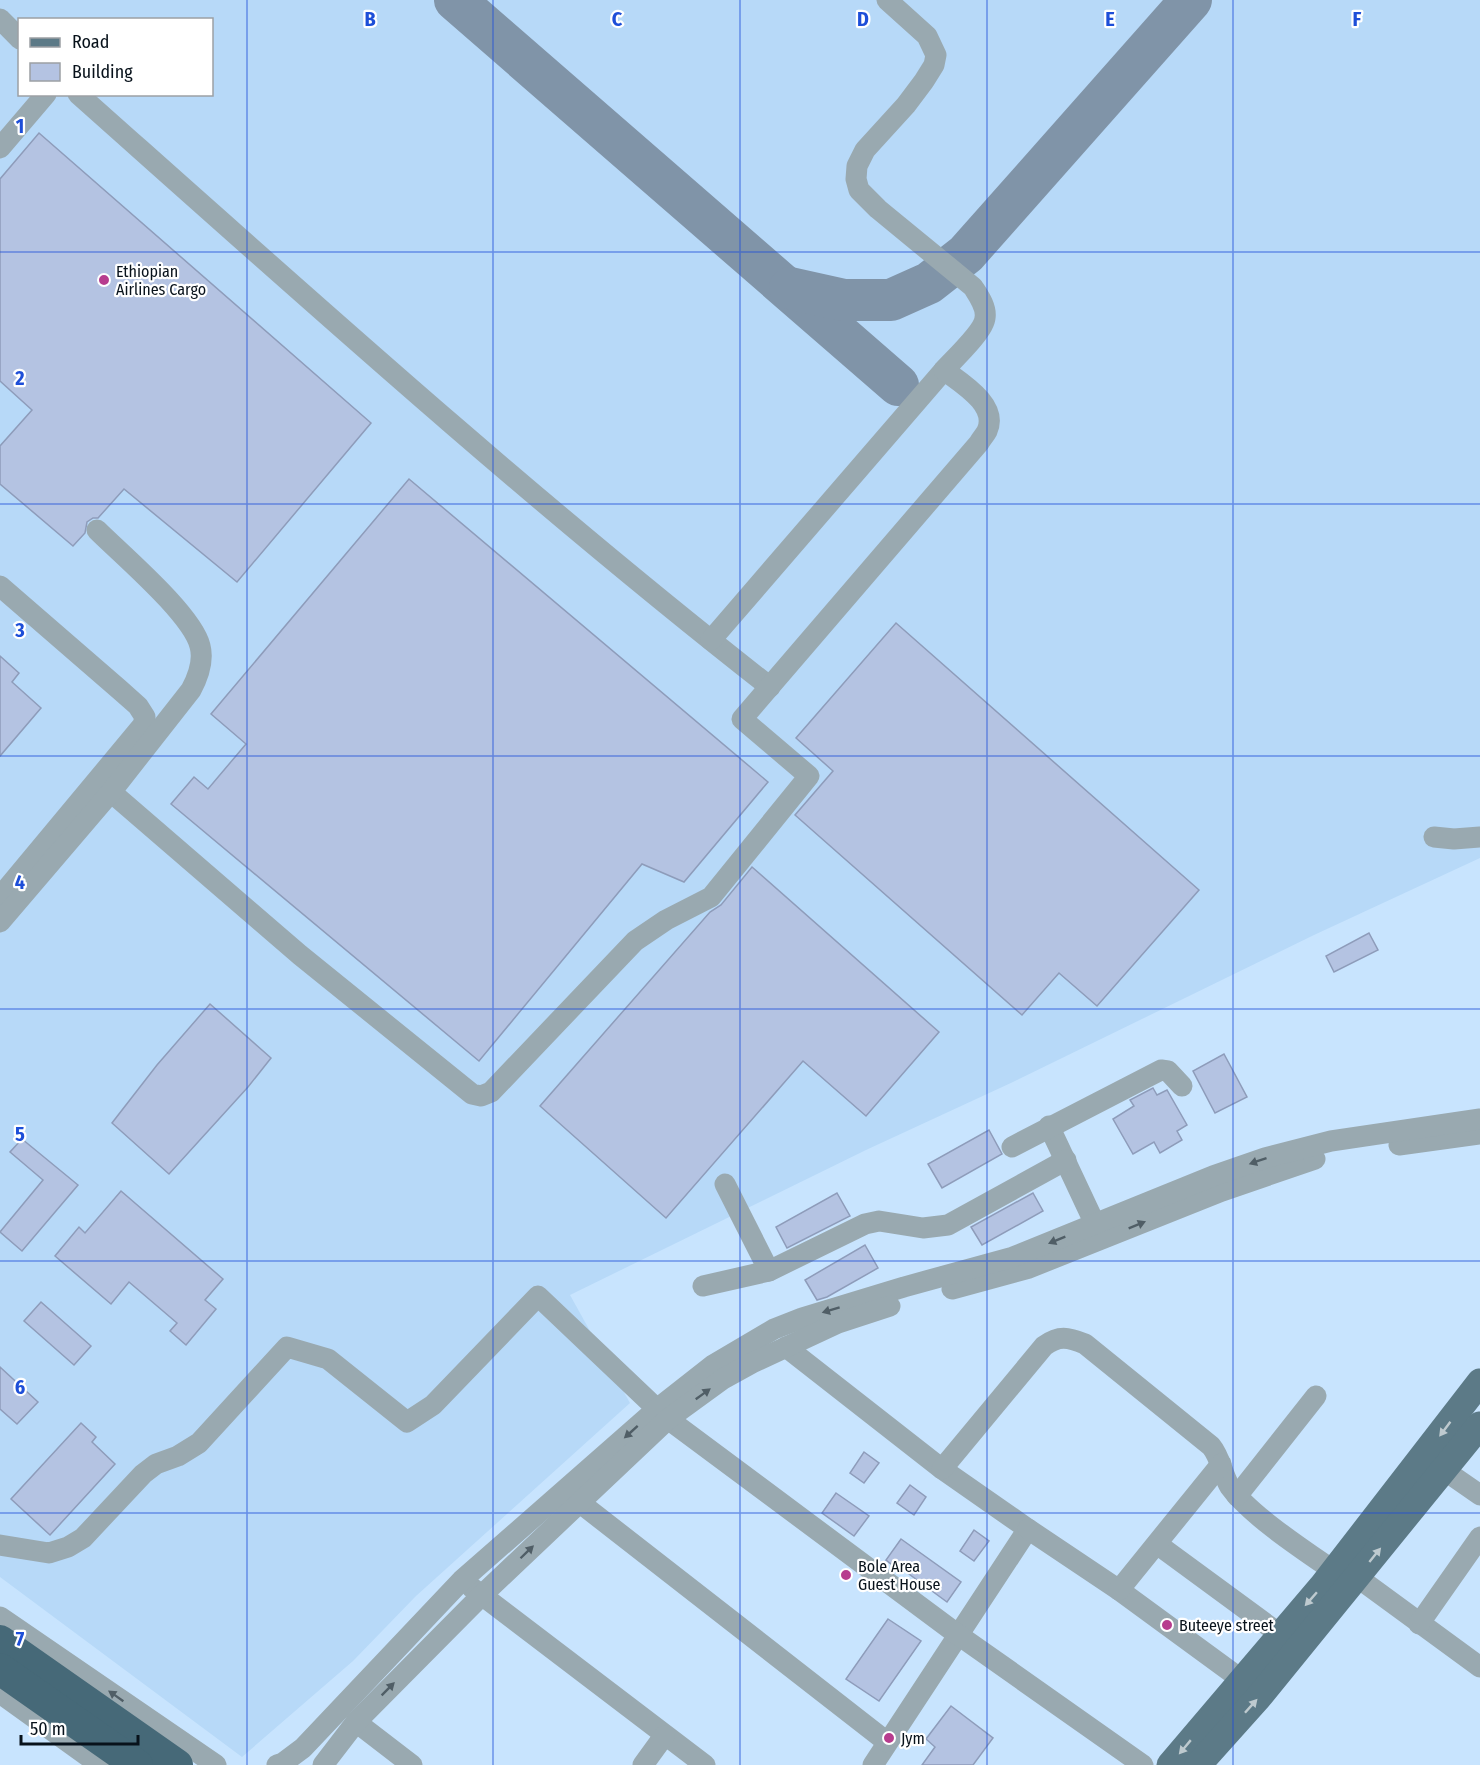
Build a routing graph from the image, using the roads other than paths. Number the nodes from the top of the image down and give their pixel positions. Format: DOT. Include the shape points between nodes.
graph roads {
  1 [pos="887,0"];
  2 [pos="0,19"];
  3 [pos="18,37"];
  4 [pos="44,96"];
  5 [pos="80,96"];
  6 [pos="0,148"];
  7 [pos="944,370"];
  8 [pos="96,530"];
  9 [pos="0,586"];
  10 [pos="711,640"];
  11 [pos="770,687"];
  12 [pos="111,792"];
  13 [pos="1434,837"];
  14 [pos="1480,837"];
  15 [pos="0,897"];
  16 [pos="0,922"];
  17 [pos="1182,1086"];
  18 [pos="1480,1119"];
  19 [pos="1049,1126"];
  20 [pos="1480,1134"];
  21 [pos="1012,1147"];
  22 [pos="1066,1160"];
  23 [pos="725,1184"];
  24 [pos="1095,1224"];
  25 [pos="769,1271"];
  26 [pos="703,1286"];
  27 [pos="786,1347"];
  28 [pos="1480,1382"];
  29 [pos="1316,1396"];
  30 [pos="662,1414"];
  31 [pos="1480,1425"];
  32 [pos="1221,1464"];
  33 [pos="942,1469"];
  34 [pos="1444,1470"];
  35 [pos="1480,1495"];
  36 [pos="1237,1496"];
  37 [pos="579,1502"];
  38 [pos="1028,1529"];
  39 [pos="1480,1537"];
  40 [pos="1157,1544"];
  41 [pos="0,1545"];
  42 [pos="1346,1574"];
  43 [pos="462,1580"];
  44 [pos="1119,1590"];
  45 [pos="481,1596"];
  46 [pos="0,1617"];
  47 [pos="1419,1624"];
  48 [pos="957,1634"];
  49 [pos="1281,1635"];
  50 [pos="0,1641"];
  51 [pos="1480,1667"];
  52 [pos="0,1669"];
  53 [pos="1242,1680"];
  54 [pos="0,1693"];
  55 [pos="33,1693"];
  56 [pos="82,1698"];
  57 [pos="356,1722"];
  58 [pos="664,1736"];
  59 [pos="887,1743"];
  60 [pos="100,1765"];
  61 [pos="137,1765"];
  62 [pos="177,1765"];
  63 [pos="216,1765"];
  64 [pos="277,1765"];
  65 [pos="323,1765"];
  66 [pos="412,1765"];
  67 [pos="643,1765"];
  68 [pos="705,1765"];
  69 [pos="873,1765"];
  70 [pos="1143,1765"];
  71 [pos="1170,1765"];
  72 [pos="1198,1765"];
  1 -- 7 [label="street" via="927,36 936,55 934,65 906,105 865,150 856,178 860,190 878,209 973,287 981,299 986,317 980,329"];
  2 -- 3 [label="street"];
  4 -- 6 [label="street"];
  5 -- 10 [label="street" via="430,406"];
  7 -- 10 [label="street"];
  7 -- 11 [label="street" via="976,394 988,412 988,429"];
  8 -- 12 [label="street" via="180,612 201,648 201,663 191,690"];
  9 -- 15 [label="street" via="132,701 145,717 143,725"];
  10 -- 11 [label="street"];
  11 -- 12 [label="street" via="742,719 809,776 711,897 635,941 490,1092 481,1096 472,1094 300,955"];
  12 -- 16 [label="street"];
  13 -- 14 [label="street"];
  17 -- 19 [label="street" via="1168,1071 1161,1070"];
  18 -- 24 [label="street, one-way" via="1331,1141 1276,1155"];
  19 -- 21 [label="street"];
  19 -- 22 [label="street"];
  27 -- 20 [label="street, one-way" via="838,1323 1029,1268 1299,1164 1335,1153"];
  22 -- 24 [label="street"];
  22 -- 25 [label="street" via="948,1225 923,1228 879,1221 865,1224"];
  23 -- 25 [label="street"];
  24 -- 30 [label="street, one-way" via="1013,1257 774,1329 713,1365"];
  25 -- 26 [label="street"];
  30 -- 27 [label="street, one-way"];
  27 -- 33 [label="street"];
  28 -- 42 [label="main road, one-way"];
  29 -- 36 [label="street"];
  30 -- 37 [label="street"];
  30 -- 41 [label="street" via="538,1296 432,1405 408,1422 328,1359 287,1347 199,1443 143,1474 83,1538 49,1553"];
  30 -- 43 [label="street, one-way"];
  30 -- 48 [label="street"];
  31 -- 34 [label="main road"];
  32 -- 33 [label="street" via="1211,1446 1085,1344 1062,1337 1044,1346"];
  32 -- 36 [label="street"];
  32 -- 40 [label="street"];
  33 -- 38 [label="street"];
  34 -- 35 [label="street"];
  42 -- 34 [label="main road, one-way"];
  36 -- 42 [label="street" via="1310,1554"];
  45 -- 37 [label="street, one-way"];
  37 -- 59 [label="street"];
  38 -- 44 [label="street"];
  38 -- 48 [label="street"];
  39 -- 47 [label="street"];
  40 -- 44 [label="street"];
  40 -- 49 [label="street"];
  42 -- 47 [label="street"];
  42 -- 49 [label="main road, one-way"];
  72 -- 42 [label="main road, one-way" via="1258,1698"];
  43 -- 45 [label="street"];
  43 -- 64 [label="street" via="303,1748"];
  44 -- 53 [label="street"];
  57 -- 45 [label="street, one-way"];
  45 -- 58 [label="street"];
  63 -- 46 [label="street, one-way"];
  47 -- 51 [label="street"];
  48 -- 59 [label="street"];
  48 -- 70 [label="street"];
  49 -- 53 [label="main road"];
  50 -- 56 [label="highway"];
  52 -- 55 [label="highway"];
  53 -- 71 [label="main road, one-way"];
  54 -- 60 [label="street"];
  55 -- 56 [label="highway"];
  55 -- 61 [label="highway"];
  56 -- 62 [label="highway"];
  57 -- 65 [label="street"];
  57 -- 66 [label="street"];
  58 -- 67 [label="street"];
  58 -- 68 [label="street"];
  59 -- 69 [label="street"];
}
